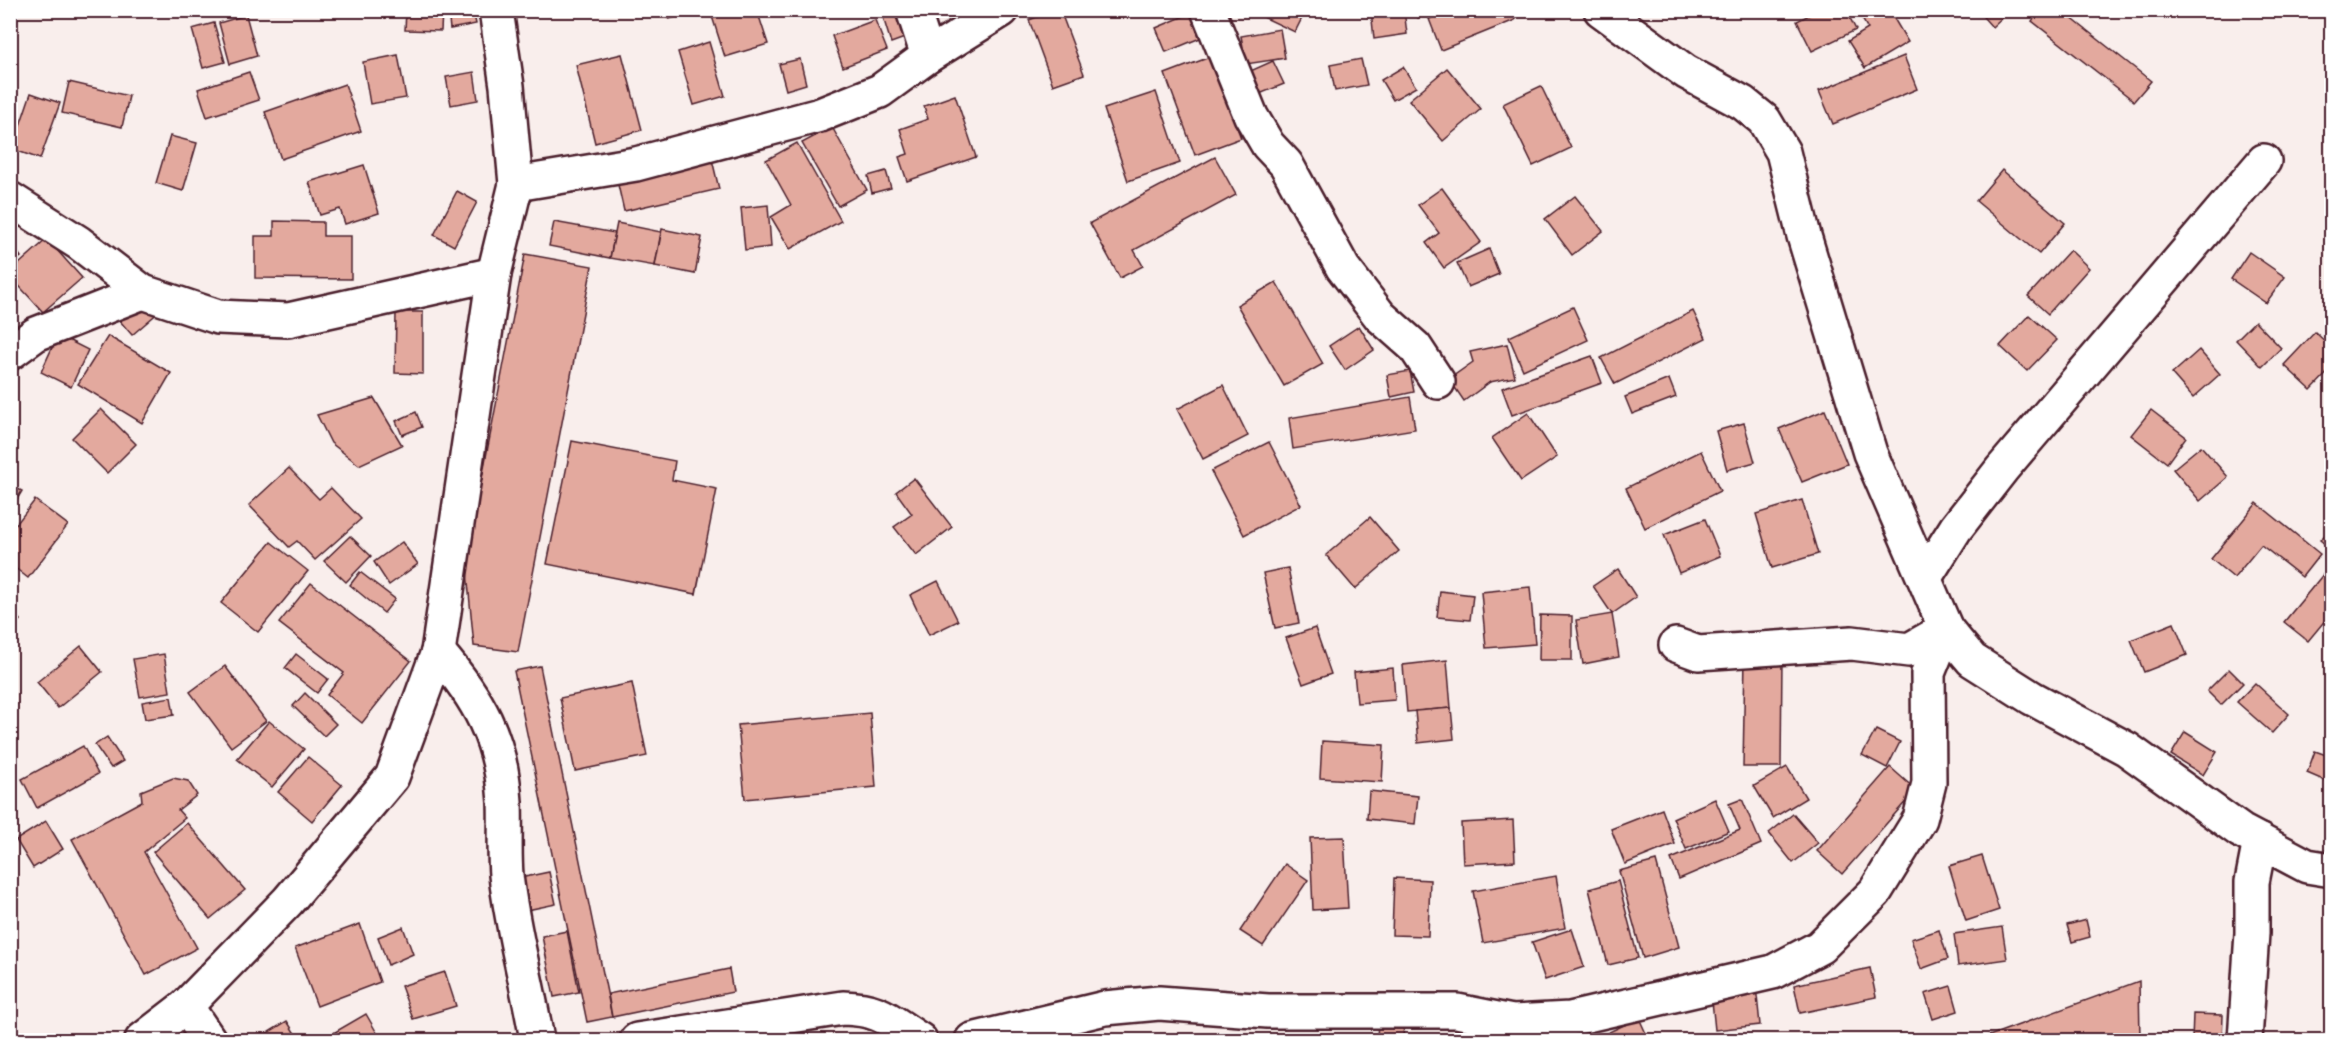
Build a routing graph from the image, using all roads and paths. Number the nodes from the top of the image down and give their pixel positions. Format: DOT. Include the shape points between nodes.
graph roads {
  1 [pos="496,10"];
  2 [pos="913,10"];
  3 [pos="1002,10"];
  4 [pos="1208,10"];
  5 [pos="1601,10"];
  6 [pos="928,56"];
  7 [pos="2264,161"];
  8 [pos="516,184"];
  9 [pos="10,199"];
  10 [pos="494,274"];
  11 [pos="143,292"];
  12 [pos="10,353"];
  13 [pos="1438,382"];
  14 [pos="1926,577"];
  15 [pos="1946,629"];
  16 [pos="1676,645"];
  17 [pos="438,652"];
  18 [pos="2260,841"];
  19 [pos="2331,870"];
  20 [pos="186,1006"];
  21 [pos="142,1041"];
  22 [pos="209,1041"];
  23 [pos="537,1041"];
  24 [pos="637,1041"];
  25 [pos="920,1041"];
  26 [pos="972,1041"];
  27 [pos="2245,1041"];
  1 -- 8 [label="street"];
  2 -- 6 [label="street"];
  3 -- 6 [label="street"];
  4 -- 13 [label="street" via="1251,116 1268,145 1286,164 1343,268 1380,316 1415,347"];
  5 -- 14 [label="street" via="1686,72 1743,103 1764,120 1783,152 1803,236 1870,453"];
  6 -- 8 [label="street" via="880,91 820,115 636,164"];
  7 -- 14 [label="street" via="2002,469 1956,528"];
  8 -- 10 [label="street"];
  9 -- 11 [label="street" via="79,243"];
  10 -- 11 [label="street" via="288,320 218,316"];
  10 -- 17 [label="street"];
  11 -- 12 [label="street" via="36,334"];
  14 -- 15 [label="street"];
  15 -- 16 [label="street" via="1909,650 1852,643 1698,653"];
  15 -- 18 [label="street" via="1972,660 2032,698 2127,749"];
  15 -- 26 [label="street" via="1928,673 1929,783 1920,819 1875,892 1820,947 1773,972 1570,1019 1512,1022 1457,1011 1268,1011 1159,1003 1105,1008"];
  17 -- 20 [label="street" via="392,777 288,901"];
  17 -- 23 [label="street" via="483,712 498,760 505,801 506,876"];
  18 -- 19 [label="street" via="2307,866"];
  18 -- 27 [label="street" via="2252,882"];
  20 -- 21 [label="street"];
  20 -- 22 [label="street"];
  24 -- 25 [label="street" via="843,1008 864,1009 888,1017"];
}
